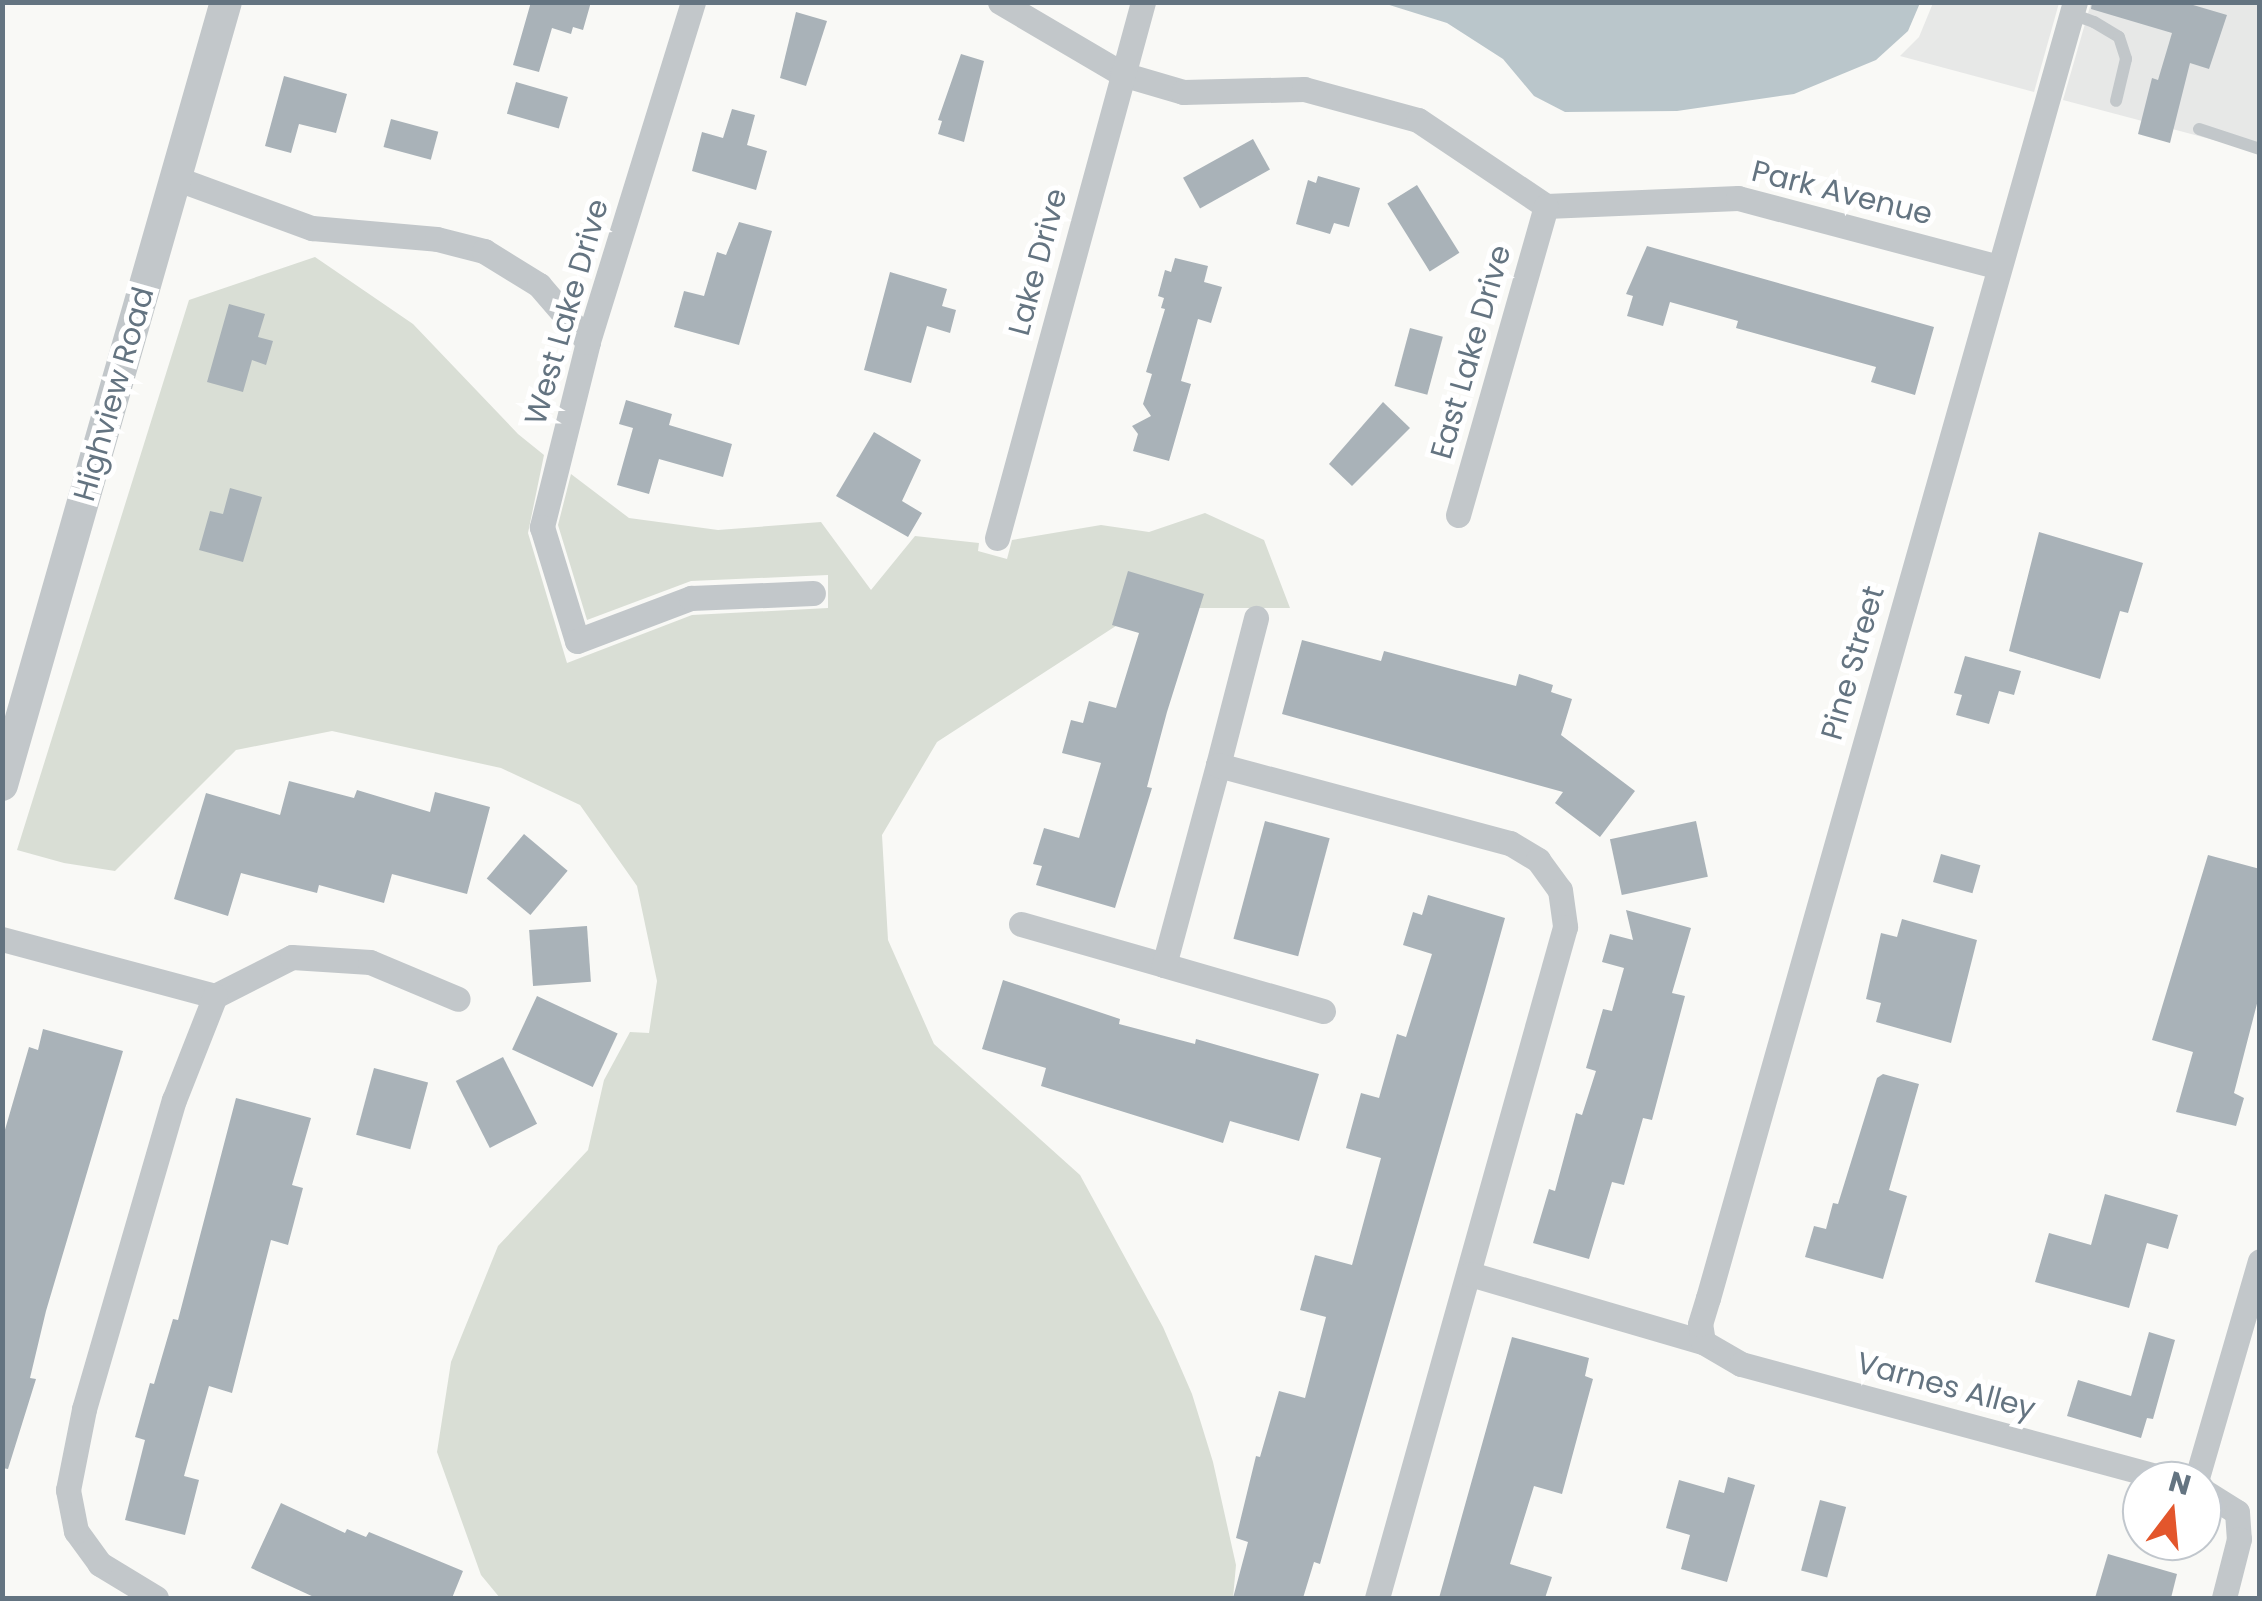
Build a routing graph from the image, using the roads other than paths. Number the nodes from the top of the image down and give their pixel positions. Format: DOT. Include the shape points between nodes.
graph roads {
  1 [pos="226,2"];
  2 [pos="693,2"];
  3 [pos="1000,2"];
  4 [pos="1143,2"];
  5 [pos="2073,8"];
  6 [pos="1122,74"];
  7 [pos="2116,101"];
  8 [pos="2199,130"];
  9 [pos="2260,148"];
  10 [pos="176,178"];
  11 [pos="1546,206"];
  12 [pos="1999,267"];
  13 [pos="588,342"];
  14 [pos="1458,515"];
  15 [pos="996,538"];
  16 [pos="812,593"];
  17 [pos="1256,618"];
  18 [pos="1218,765"];
  19 [pos="2,785"];
  20 [pos="1021,924"];
  21 [pos="2,939"];
  22 [pos="1164,965"];
  23 [pos="215,996"];
  24 [pos="458,999"];
  25 [pos="1323,1011"];
  26 [pos="2260,1261"];
  27 [pos="1470,1274"];
  28 [pos="1703,1342"];
  29 [pos="2202,1461"];
  30 [pos="2122,1466"];
  31 [pos="2222,1503"];
  32 [pos="156,1598"];
  33 [pos="1378,1598"];
  34 [pos="2224,1598"];
  1 -- 10 [label="street, Highview Road"];
  2 -- 13 [label="street, West Lake Drive"];
  3 -- 6 [label="street"];
  4 -- 6 [label="street, Lake Drive"];
  5 -- 7 [label="lane" via="2119,37 2126,58"];
  5 -- 12 [label="street, Pine Street"];
  6 -- 11 [label="street" via="1183,92 1304,88 1418,120"];
  6 -- 15 [label="street, Lake Drive"];
  8 -- 9 [label="lane"];
  10 -- 13 [label="street" via="312,228 437,239 484,251 539,285"];
  10 -- 19 [label="street, Highview Road"];
  11 -- 12 [label="street, Park Avenue" via="1738,198"];
  11 -- 14 [label="street, East Lake Drive"];
  12 -- 28 [label="street, Pine Street" via="1700,1324"];
  13 -- 16 [label="street, West Lake Drive" via="542,527 578,641 690,598"];
  17 -- 18 [label="street"];
  18 -- 22 [label="street"];
  18 -- 27 [label="street" via="1510,842 1538,860 1560,890 1565,927"];
  20 -- 22 [label="street"];
  21 -- 23 [label="street"];
  22 -- 25 [label="street"];
  23 -- 24 [label="street" via="292,957 370,962"];
  23 -- 32 [label="street" via="169,1118 84,1408 68,1490 76,1531 100,1564"];
  26 -- 29 [label="street"];
  27 -- 28 [label="street, Varnes Alley"];
  27 -- 33 [label="street"];
  28 -- 30 [label="street, Varnes Alley" via="1741,1364"];
  31 -- 34 [label="street" via="2237,1512 2239,1539"];
}
